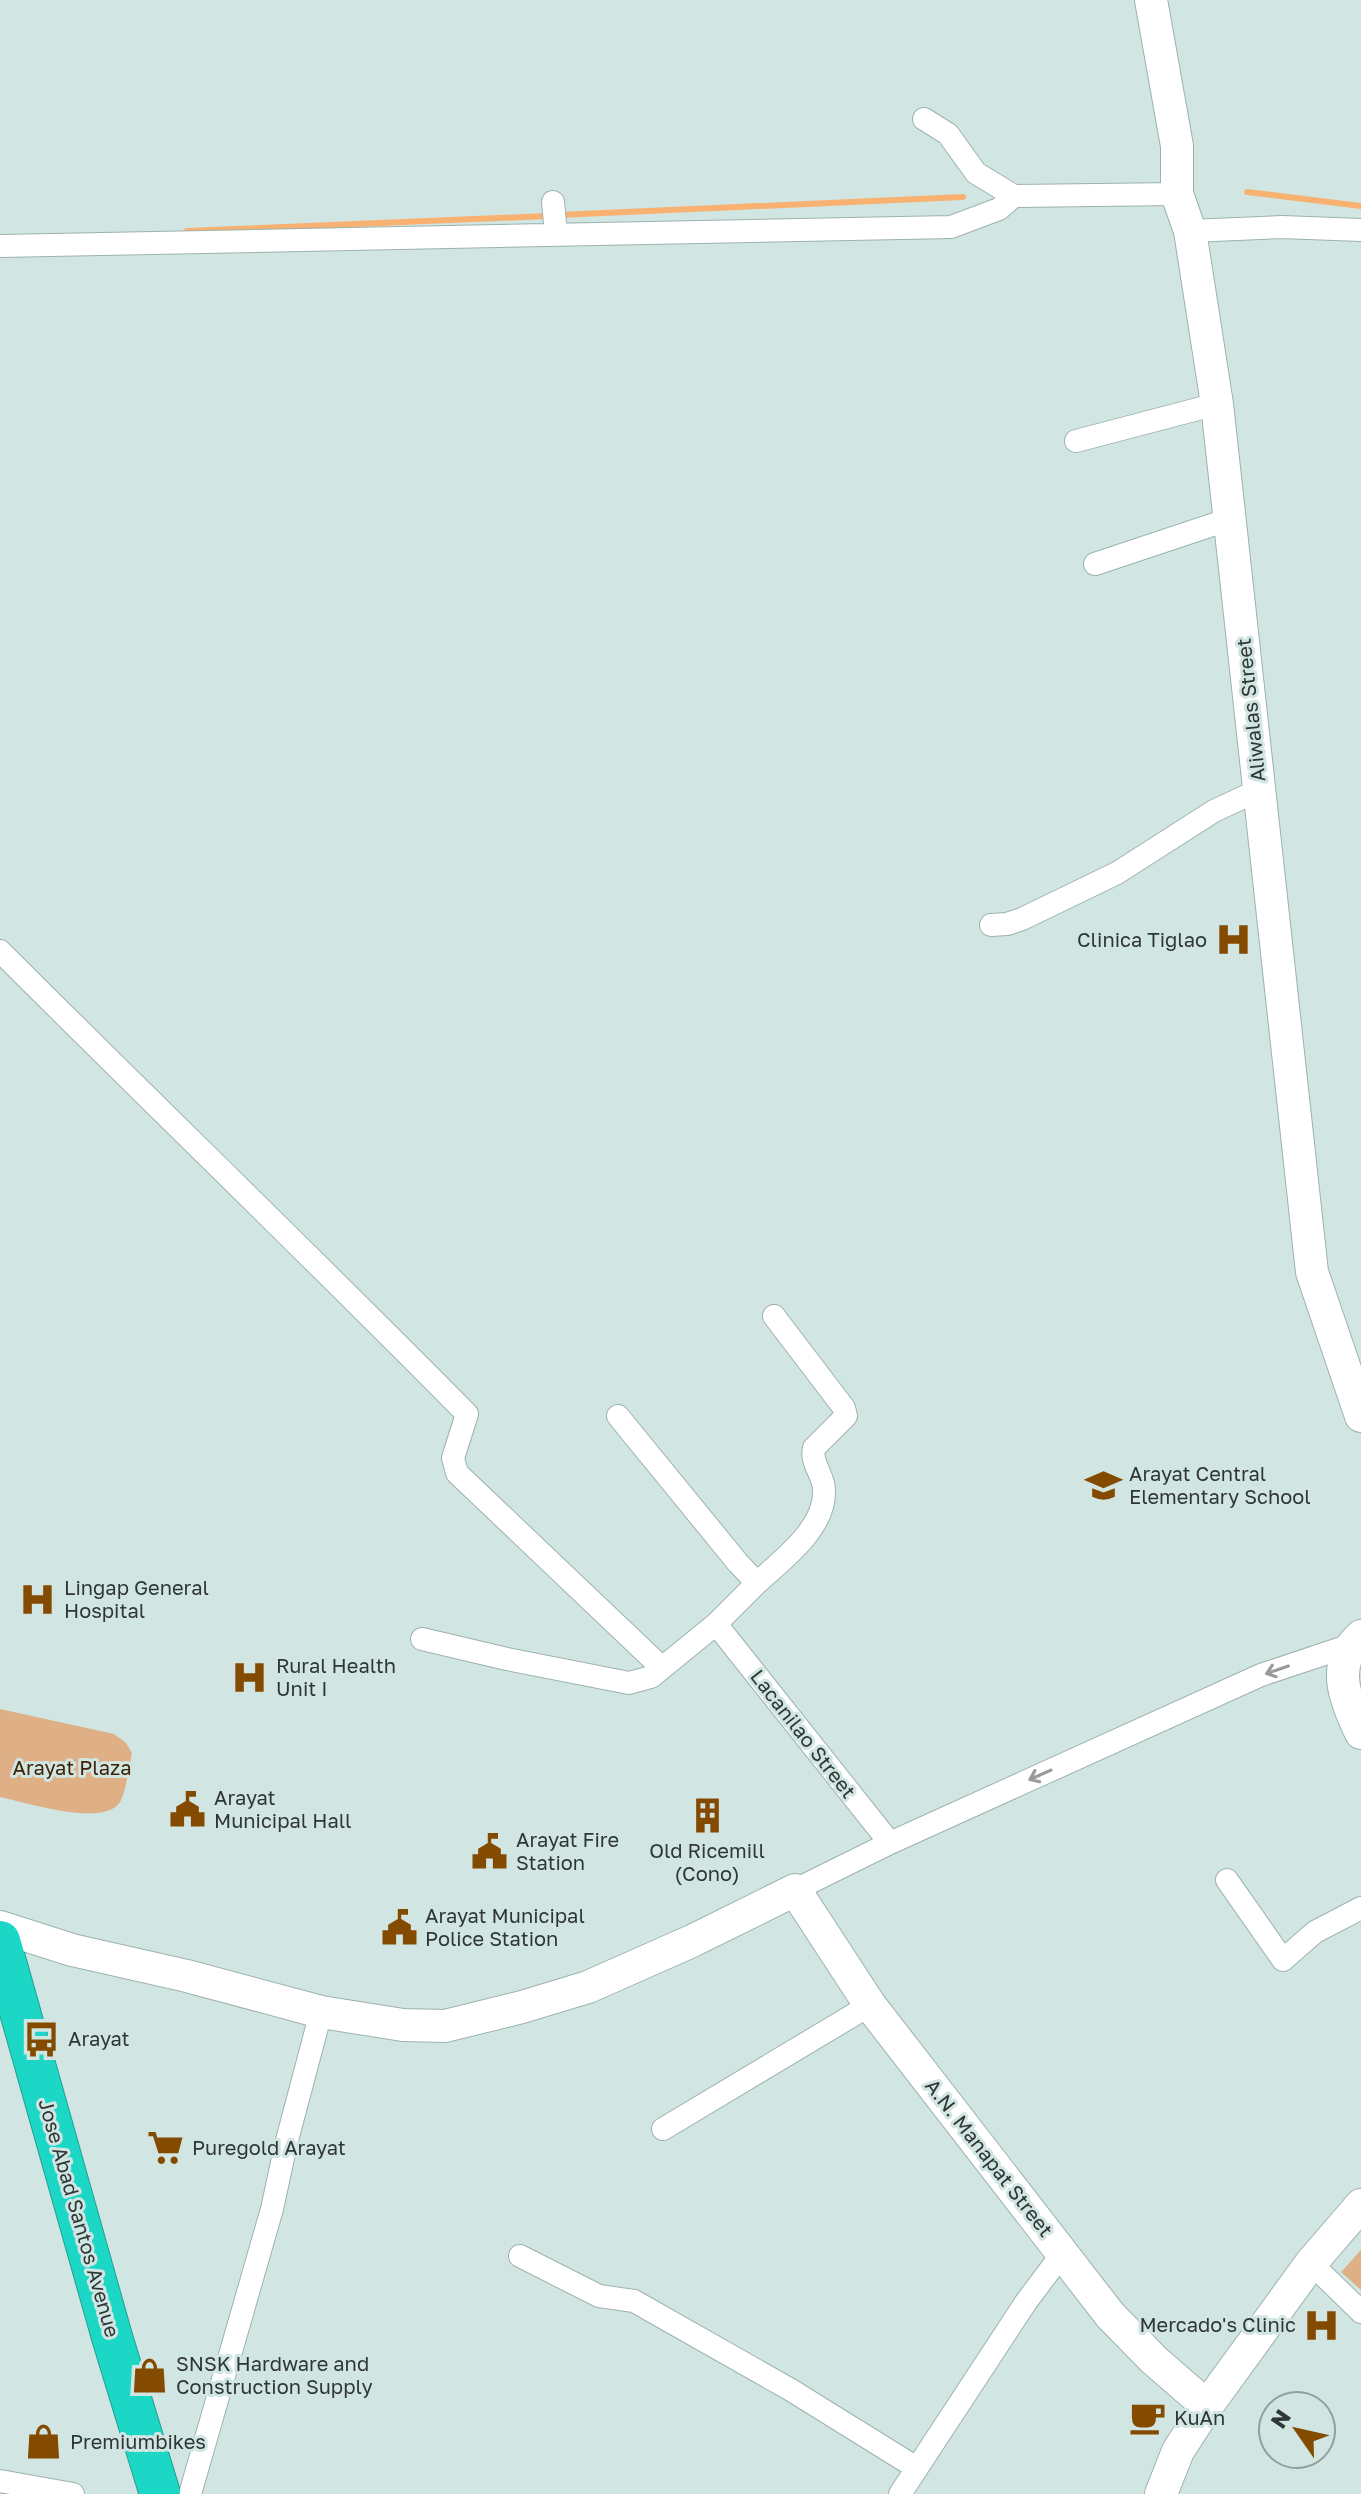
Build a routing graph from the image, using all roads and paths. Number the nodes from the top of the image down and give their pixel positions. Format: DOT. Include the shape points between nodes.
graph roads {
  1 [pos="1151,0"];
  2 [pos="924,119"];
  3 [pos="1177,194"];
  4 [pos="1014,196"];
  5 [pos="553,202"];
  6 [pos="1361,230"];
  7 [pos="556,231"];
  8 [pos="1190,231"];
  9 [pos="0,246"];
  10 [pos="1217,404"];
  11 [pos="1076,441"];
  12 [pos="1230,519"];
  13 [pos="1095,564"];
  14 [pos="1259,790"];
  15 [pos="991,925"];
  16 [pos="0,951"];
  17 [pos="774,1316"];
  18 [pos="618,1416"];
  19 [pos="1361,1416"];
  20 [pos="757,1583"];
  21 [pos="716,1624"];
  22 [pos="422,1639"];
  23 [pos="1356,1640"];
  24 [pos="661,1667"];
  25 [pos="1361,1733"];
  26 [pos="890,1843"];
  27 [pos="1227,1880"];
  28 [pos="795,1890"];
  29 [pos="1361,1908"];
  30 [pos="0,1927"];
  31 [pos="0,1941"];
  32 [pos="870,2005"];
  33 [pos="321,2012"];
  34 [pos="663,2129"];
  35 [pos="1361,2205"];
  36 [pos="1062,2254"];
  37 [pos="520,2256"];
  38 [pos="1311,2263"];
  39 [pos="1361,2312"];
  40 [pos="1207,2406"];
  41 [pos="915,2467"];
  42 [pos="0,2481"];
  43 [pos="73,2494"];
  44 [pos="160,2494"];
  45 [pos="190,2494"];
  46 [pos="900,2494"];
  47 [pos="1161,2494"];
  1 -- 3 [label="street, Aliwalas Street" via="1177,146"];
  2 -- 4 [label="street" via="948,134 976,173"];
  3 -- 4 [label="street"];
  3 -- 8 [label="street, Aliwalas Street"];
  4 -- 7 [label="street" via="999,209 951,227"];
  5 -- 7 [label="street"];
  6 -- 8 [label="street"];
  7 -- 9 [label="street"];
  8 -- 10 [label="street, Aliwalas Street"];
  10 -- 11 [label="street"];
  10 -- 12 [label="street, Aliwalas Street"];
  12 -- 13 [label="street"];
  12 -- 14 [label="street, Aliwalas Street"];
  14 -- 15 [label="street" via="1214,811 1117,873 1022,919"];
  14 -- 19 [label="street, Aliwalas Street" via="1312,1272"];
  16 -- 24 [label="street" via="467,1414 453,1458 457,1473"];
  17 -- 20 [label="street" via="846,1416 814,1448 824,1486 820,1513"];
  18 -- 20 [label="street"];
  20 -- 21 [label="street"];
  21 -- 24 [label="street"];
  21 -- 26 [label="street, Lacanilao Street"];
  22 -- 24 [label="street" via="629,1683 651,1677"];
  23 -- 25 [label="street" via="1340,1673"];
  23 -- 26 [label="street, one-way" via="1261,1675"];
  26 -- 28 [label="street"];
  27 -- 29 [label="street" via="1283,1960 1315,1932"];
  28 -- 32 [label="street, A.N. Manapat Street"];
  28 -- 33 [label="street" via="601,1982 522,2007 445,2026"];
  30 -- 33 [label="street"];
  31 -- 44 [label="highway, Jose Abad Santos Avenue"];
  32 -- 34 [label="street"];
  32 -- 36 [label="street, A.N. Manapat Street"];
  33 -- 45 [label="street" via="272,2209"];
  35 -- 38 [label="street"];
  36 -- 40 [label="street, A.N. Manapat Street" via="1110,2315"];
  36 -- 41 [label="street"];
  37 -- 41 [label="street" via="607,2299 634,2301"];
  38 -- 39 [label="street"];
  38 -- 40 [label="street"];
  40 -- 47 [label="street" via="1178,2451"];
  41 -- 46 [label="street"];
  42 -- 43 [label="street"];
}
